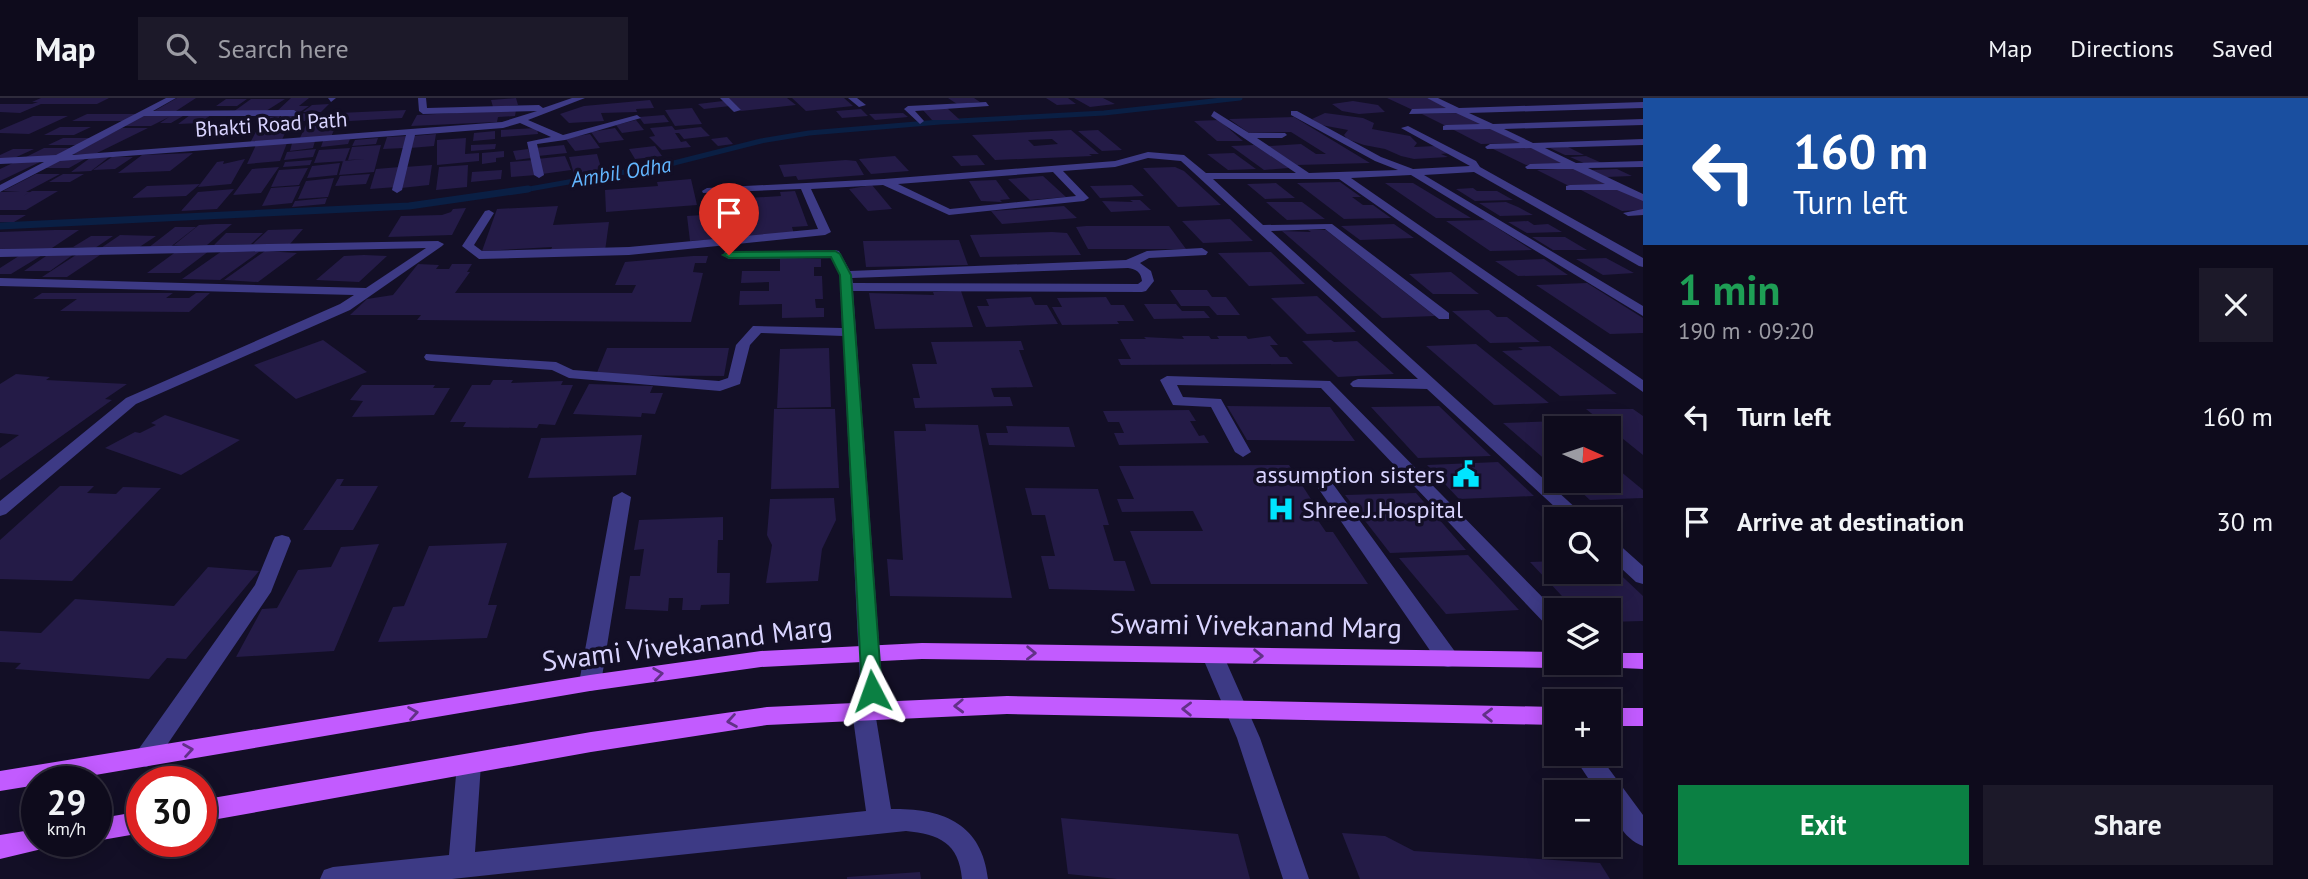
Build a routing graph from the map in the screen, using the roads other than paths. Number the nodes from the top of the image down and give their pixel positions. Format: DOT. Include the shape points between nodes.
graph roads {
  1 [pos="172,98"];
  2 [pos="230,98"];
  3 [pos="239,98"];
  4 [pos="422,98"];
  5 [pos="482,98"];
  6 [pos="517,98"];
  7 [pos="581,98"];
  8 [pos="724,98"];
  9 [pos="852,98"];
  10 [pos="1432,98"];
  11 [pos="986,104"];
  12 [pos="862,105"];
  13 [pos="1643,105"];
  14 [pos="549,107"];
  15 [pos="521,108"];
  16 [pos="482,109"];
  17 [pos="737,110"];
  18 [pos="1458,111"];
  19 [pos="1412,112"];
  20 [pos="294,113"];
  21 [pos="1294,113"];
  22 [pos="141,114"];
  23 [pos="1214,114"];
  24 [pos="637,118"];
  25 [pos="521,120"];
  26 [pos="919,121"];
  27 [pos="1643,122"];
  28 [pos="1492,126"];
  29 [pos="1405,128"];
  30 [pos="1446,128"];
  31 [pos="411,132"];
  32 [pos="1282,135"];
  33 [pos="1247,136"];
  34 [pos="562,138"];
  35 [pos="1643,142"];
  36 [pos="1532,145"];
  37 [pos="1490,147"];
  38 [pos="55,158"];
  39 [pos="0,161"];
  40 [pos="1643,164"];
  41 [pos="1575,166"];
  42 [pos="1530,167"];
  43 [pos="1056,169"];
  44 [pos="1476,169"];
  45 [pos="1414,173"];
  46 [pos="539,175"];
  47 [pos="1204,176"];
  48 [pos="1307,176"];
  49 [pos="1341,176"];
  50 [pos="884,182"];
  51 [pos="804,184"];
  52 [pos="1643,186"];
  53 [pos="1619,187"];
  54 [pos="1570,188"];
  55 [pos="0,189"];
  56 [pos="397,191"];
  57 [pos="707,191"];
  58 [pos="1643,198"];
  59 [pos="1643,212"];
  60 [pos="489,213"];
  61 [pos="1628,213"];
  62 [pos="1260,228"];
  63 [pos="1202,252"];
  64 [pos="0,253"];
  65 [pos="729,255"];
  66 [pos="1643,263"];
  67 [pos="1128,264"];
  68 [pos="846,281"];
  69 [pos="0,282"];
  70 [pos="369,292"];
  71 [pos="1642,311"];
  72 [pos="1444,316"];
  73 [pos="849,331"];
  74 [pos="431,358"];
  75 [pos="1358,384"];
  76 [pos="1433,384"];
  77 [pos="1643,387"];
  78 [pos="1243,452"];
  79 [pos="1327,488"];
  80 [pos="622,497"];
  81 [pos="1566,507"];
  82 [pos="0,510"];
  83 [pos="282,541"];
  84 [pos="1621,557"];
  85 [pos="1643,577"];
  86 [pos="1544,611"];
  87 [pos="870,654"];
  88 [pos="1213,656"];
  89 [pos="1448,659"];
  90 [pos="1544,660"];
  91 [pos="1621,661"];
  92 [pos="1643,661"];
  93 [pos="590,684"];
  94 [pos="868,710"];
  95 [pos="1238,710"];
  96 [pos="1544,716"];
  97 [pos="1621,717"];
  98 [pos="1643,718"];
  99 [pos="146,757"];
  100 [pos="469,764"];
  101 [pos="1593,766"];
  102 [pos="0,781"];
  103 [pos="217,808"];
  104 [pos="880,821"];
  105 [pos="1643,835"];
  106 [pos="21,843"];
  107 [pos="0,847"];
  108 [pos="461,866"];
  109 [pos="333,879"];
  110 [pos="975,879"];
  111 [pos="1296,879"];
  1 -- 22 [label="street"];
  2 -- 3 [label="street"];
  4 -- 16 [label="street" via="423,111"];
  5 -- 16 [label="street"];
  6 -- 15 [label="street"];
  7 -- 14 [label="street, Bhakti Road Path"];
  8 -- 17 [label="street"];
  9 -- 12 [label="street"];
  10 -- 18 [label="street"];
  11 -- 26 [label="street" via="908,110"];
  13 -- 18 [label="street"];
  14 -- 15 [label="street"];
  14 -- 25 [label="street, Bhakti Road Path"];
  15 -- 16 [label="street"];
  18 -- 19 [label="street"];
  18 -- 28 [label="street"];
  20 -- 22 [label="street"];
  21 -- 45 [label="street" via="1378,159"];
  22 -- 38 [label="street"];
  23 -- 33 [label="street"];
  24 -- 34 [label="street"];
  25 -- 31 [label="street, Bhakti Road Path"];
  25 -- 34 [label="street"];
  27 -- 28 [label="street"];
  28 -- 30 [label="street"];
  28 -- 36 [label="street"];
  29 -- 44 [label="street" via="1473,163"];
  31 -- 38 [label="street, Bhakti Road Path"];
  31 -- 56 [label="street"];
  32 -- 33 [label="street"];
  33 -- 48 [label="street"];
  34 -- 46 [label="street" via="532,142"];
  35 -- 36 [label="street"];
  36 -- 37 [label="street"];
  36 -- 41 [label="street"];
  38 -- 39 [label="street, Bhakti Road Path"];
  38 -- 55 [label="street"];
  40 -- 41 [label="street"];
  41 -- 42 [label="street"];
  41 -- 53 [label="street"];
  43 -- 47 [label="street" via="1148,156 1184,158"];
  43 -- 50 [label="street"];
  43 -- 50 [label="street" via="1084,198 949,212"];
  44 -- 45 [label="street"];
  44 -- 66 [label="street"];
  45 -- 49 [label="street"];
  45 -- 71 [label="street"];
  47 -- 48 [label="street"];
  47 -- 62 [label="street"];
  48 -- 49 [label="street"];
  49 -- 77 [label="street"];
  50 -- 51 [label="street"];
  51 -- 57 [label="street"];
  51 -- 60 [label="street" via="825,232 629,251 479,255 468,247"];
  52 -- 53 [label="street"];
  53 -- 54 [label="street"];
  53 -- 58 [label="street"];
  59 -- 61 [label="street"];
  62 -- 72 [label="street" via="1328,226"];
  62 -- 76 [label="street"];
  63 -- 67 [label="street" via="1147,255"];
  64 -- 70 [label="street" via="438,244"];
  65 -- 68 [label="street" via="835,254"];
  67 -- 68 [label="street"];
  67 -- 68 [label="street" via="1147,274 1142,288"];
  68 -- 73 [label="street"];
  69 -- 70 [label="street"];
  70 -- 82 [label="street" via="345,307 131,401"];
  73 -- 74 [label="street" via="758,329 743,342 735,381 720,386 569,374 556,366"];
  73 -- 87 [label="street"];
  75 -- 76 [label="street"];
  76 -- 81 [label="street"];
  78 -- 86 [label="street" via="1216,402 1178,402 1167,380 1325,384"];
  79 -- 89 [label="street"];
  80 -- 93 [label="street"];
  83 -- 99 [label="street" via="264,587"];
  84 -- 85 [label="street"];
  87 -- 88 [label="main road, Swami Vivekanand Marg, one-way"];
  93 -- 87 [label="main road, Swami Vivekanand Marg, one-way" via="761,659"];
  87 -- 94 [label="street"];
  88 -- 89 [label="main road, Swami Vivekanand Marg, one-way"];
  88 -- 95 [label="street"];
  89 -- 90 [label="main road, Swami Vivekanand Marg"];
  91 -- 92 [label="main road"];
  99 -- 93 [label="main road, Swami Vivekanand Marg, one-way"];
  95 -- 94 [label="main road, one-way" via="1007,705"];
  94 -- 100 [label="main road, one-way" via="767,716"];
  94 -- 104 [label="street"];
  96 -- 95 [label="main road, one-way"];
  95 -- 111 [label="street"];
  97 -- 98 [label="main road"];
  99 -- 102 [label="main road, Swami Vivekanand Marg"];
  100 -- 103 [label="main road"];
  100 -- 108 [label="street"];
  101 -- 105 [label="street"];
  104 -- 108 [label="street"];
  104 -- 110 [label="street" via="912,819 947,828 971,853"];
  106 -- 107 [label="main road"];
  108 -- 109 [label="street"];
}
